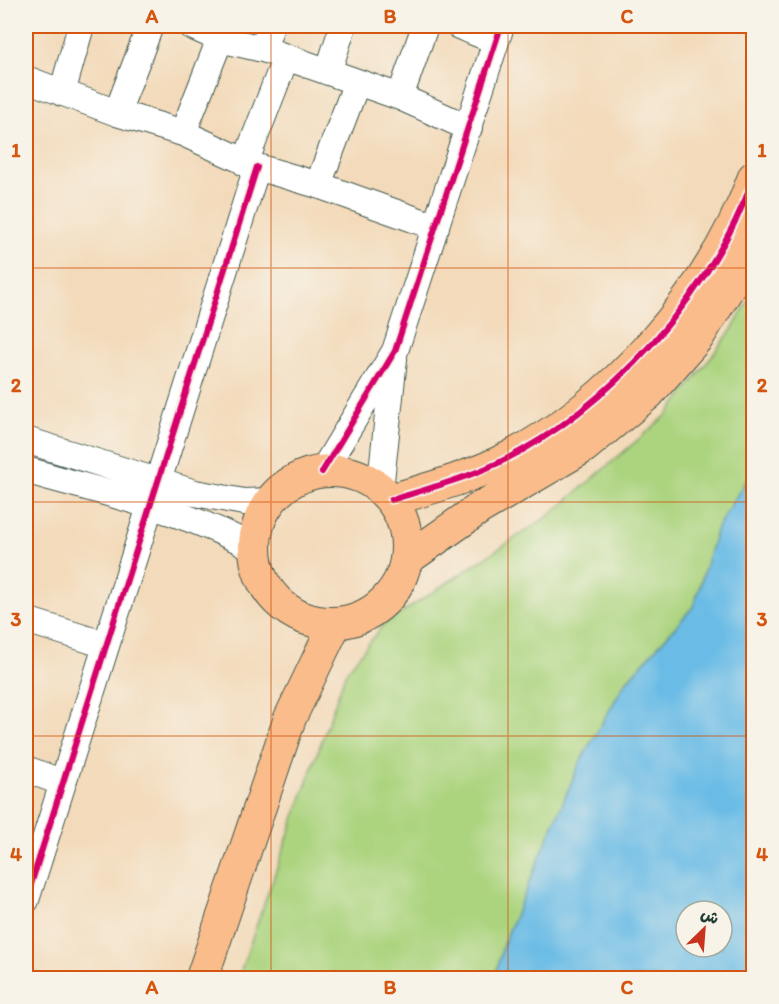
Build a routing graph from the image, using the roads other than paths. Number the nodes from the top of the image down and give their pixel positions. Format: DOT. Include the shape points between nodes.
graph roads {
  1 [pos="81,26"];
  2 [pos="150,26"];
  3 [pos="195,26"];
  4 [pos="343,26"];
  5 [pos="425,26"];
  6 [pos="459,26"];
  7 [pos="499,33"];
  8 [pos="220,39"];
  9 [pos="273,44"];
  10 [pos="328,72"];
  11 [pos="26,79"];
  12 [pos="357,82"];
  13 [pos="62,93"];
  14 [pos="400,97"];
  15 [pos="117,113"];
  16 [pos="469,128"];
  17 [pos="183,133"];
  18 [pos="251,165"];
  19 [pos="753,177"];
  20 [pos="318,185"];
  21 [pos="436,227"];
  22 [pos="753,246"];
  23 [pos="395,351"];
  24 [pos="26,440"];
  25 [pos="26,470"];
  26 [pos="322,472"];
  27 [pos="158,481"];
  28 [pos="386,495"];
  29 [pos="270,501"];
  30 [pos="150,507"];
  31 [pos="255,549"];
  32 [pos="406,560"];
  33 [pos="26,620"];
  34 [pos="335,624"];
  35 [pos="106,645"];
  36 [pos="26,769"];
  37 [pos="63,783"];
  38 [pos="26,900"];
  39 [pos="202,978"];
  1 -- 13 [label="street"];
  2 -- 15 [label="street"];
  3 -- 8 [label="street"];
  4 -- 10 [label="street"];
  5 -- 14 [label="street"];
  6 -- 7 [label="street"];
  7 -- 16 [label="street"];
  8 -- 9 [label="street"];
  8 -- 17 [label="street"];
  9 -- 10 [label="street"];
  9 -- 18 [label="street"];
  10 -- 12 [label="street"];
  11 -- 13 [label="street"];
  12 -- 14 [label="street"];
  12 -- 20 [label="street"];
  13 -- 15 [label="street"];
  14 -- 16 [label="street"];
  15 -- 17 [label="street"];
  16 -- 21 [label="street"];
  17 -- 18 [label="street"];
  18 -- 20 [label="street"];
  18 -- 27 [label="street"];
  19 -- 28 [label="main road" via="725,239 696,286 624,373 585,407 500,462 469,476"];
  20 -- 21 [label="street"];
  21 -- 23 [label="street"];
  22 -- 32 [label="main road" via="698,337 648,394 584,447 480,508"];
  23 -- 26 [label="street"];
  23 -- 28 [label="street"];
  24 -- 27 [label="street"];
  25 -- 30 [label="street"];
  26 -- 28 [label="main road" via="353,475"];
  26 -- 29 [label="main road" via="293,482"];
  27 -- 29 [label="street" via="218,499"];
  27 -- 30 [label="street"];
  28 -- 32 [label="main road" via="402,518"];
  29 -- 31 [label="main road" via="261,516"];
  30 -- 31 [label="street" via="207,525"];
  30 -- 35 [label="street"];
  31 -- 34 [label="main road" via="261,577 277,602 306,619"];
  32 -- 34 [label="main road" via="401,579 376,609"];
  33 -- 35 [label="street"];
  34 -- 39 [label="main road" via="290,718"];
  35 -- 37 [label="street"];
  36 -- 37 [label="street"];
  37 -- 38 [label="street"];
}
